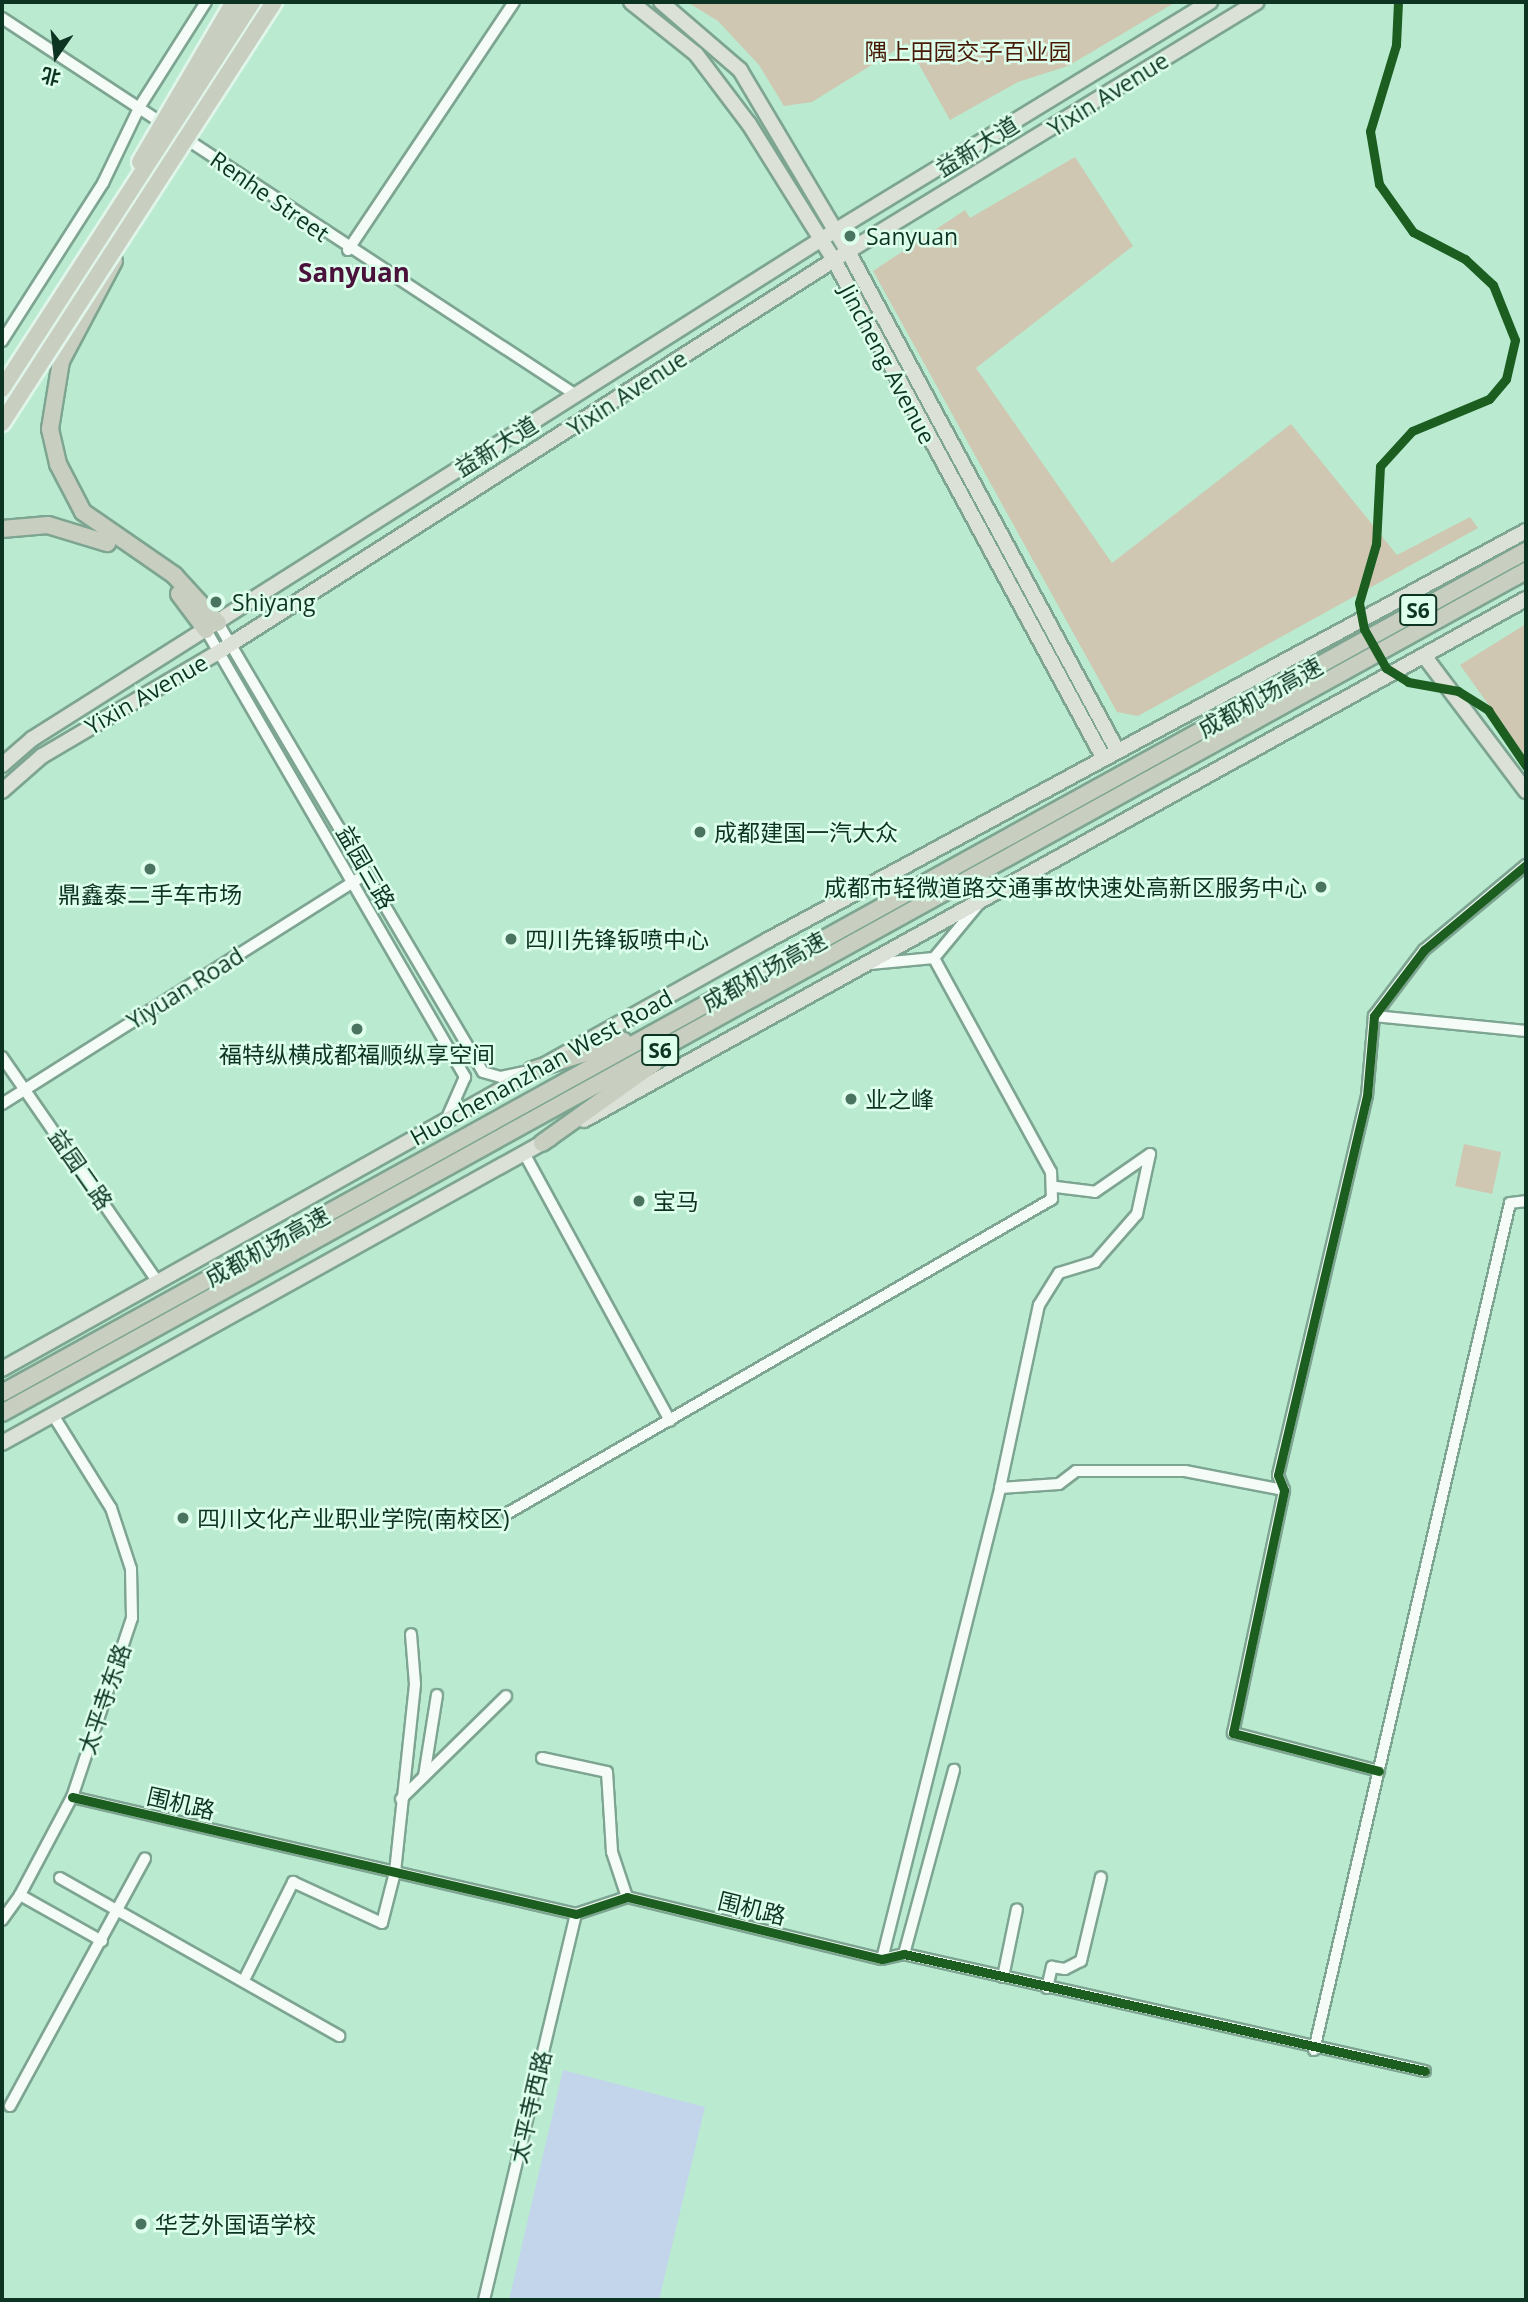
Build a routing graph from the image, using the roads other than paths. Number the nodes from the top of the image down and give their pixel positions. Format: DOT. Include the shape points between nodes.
graph roads {
  1 [pos="206,2"];
  2 [pos="234,2"];
  3 [pos="252,2"];
  4 [pos="274,2"];
  5 [pos="514,2"];
  6 [pos="631,2"];
  7 [pos="661,2"];
  8 [pos="1210,2"];
  9 [pos="1256,2"];
  10 [pos="2,18"];
  11 [pos="140,106"];
  12 [pos="112,219"];
  13 [pos="130,230"];
  14 [pos="836,234"];
  15 [pos="820,240"];
  16 [pos="348,250"];
  17 [pos="850,255"];
  18 [pos="834,260"];
  19 [pos="2,341"];
  20 [pos="2,389"];
  21 [pos="576,396"];
  22 [pos="2,424"];
  23 [pos="2,529"];
  24 [pos="1526,531"];
  25 [pos="103,536"];
  26 [pos="1526,551"];
  27 [pos="1526,571"];
  28 [pos="1526,600"];
  29 [pos="212,626"];
  30 [pos="233,643"];
  31 [pos="217,653"];
  32 [pos="1425,656"];
  33 [pos="1102,721"];
  34 [pos="1088,729"];
  35 [pos="1117,750"];
  36 [pos="1103,757"];
  37 [pos="2,765"];
  38 [pos="1526,790"];
  39 [pos="2,791"];
  40 [pos="1526,865"];
  41 [pos="369,871"];
  42 [pos="355,880"];
  43 [pos="979,904"];
  44 [pos="934,958"];
  45 [pos="870,964"];
  46 [pos="1374,1016"];
  47 [pos="715,1020"];
  48 [pos="655,1031"];
  49 [pos="1526,1031"];
  50 [pos="2,1057"];
  51 [pos="532,1070"];
  52 [pos="24,1087"];
  53 [pos="2,1104"];
  54 [pos="445,1121"];
  55 [pos="542,1143"];
  56 [pos="524,1153"];
  57 [pos="1056,1187"];
  58 [pos="1526,1200"];
  59 [pos="158,1282"];
  60 [pos="2,1369"];
  61 [pos="2,1393"];
  62 [pos="2,1413"];
  63 [pos="53,1415"];
  64 [pos="670,1420"];
  65 [pos="2,1443"];
  66 [pos="1000,1488"];
  67 [pos="1284,1490"];
  68 [pos="508,1513"];
  69 [pos="411,1634"];
  70 [pos="437,1695"];
  71 [pos="506,1696"];
  72 [pos="542,1758"];
  73 [pos="954,1770"];
  74 [pos="1379,1771"];
  75 [pos="424,1776"];
  76 [pos="72,1797"];
  77 [pos="401,1799"];
  78 [pos="145,1858"];
  79 [pos="395,1872"];
  80 [pos="1101,1877"];
  81 [pos="60,1878"];
  82 [pos="20,1895"];
  83 [pos="627,1897"];
  84 [pos="1017,1909"];
  85 [pos="119,1911"];
  86 [pos="576,1914"];
  87 [pos="2,1920"];
  88 [pos="102,1941"];
  89 [pos="905,1954"];
  90 [pos="882,1959"];
  91 [pos="1003,1977"];
  92 [pos="244,1980"];
  93 [pos="1047,1988"];
  94 [pos="339,2036"];
  95 [pos="1314,2050"];
  96 [pos="1425,2071"];
  97 [pos="10,2105"];
  98 [pos="484,2300"];
  1 -- 11 [label="street"];
  2 -- 12 [label="highway, bridge" via="165,111"];
  3 -- 12 [label="highway, bridge"];
  4 -- 13 [label="highway, bridge"];
  5 -- 16 [label="street"];
  6 -- 15 [label="main road, Jincheng Avenue" via="696,54 750,124"];
  7 -- 14 [label="main road" via="740,70"];
  8 -- 14 [label="main road, 益新大道"];
  9 -- 17 [label="main road, Yixin Avenue"];
  10 -- 11 [label="street, Renhe Street"];
  11 -- 16 [label="street, Renhe Street"];
  11 -- 19 [label="street" via="103,183"];
  12 -- 20 [label="highway, bridge"];
  13 -- 22 [label="highway, bridge"];
  13 -- 25 [label="highway, bridge" via="61,360 50,429 69,491"];
  14 -- 15 [label="main road, 益新大道"];
  14 -- 17 [label="main road"];
  15 -- 18 [label="main road, Jincheng Avenue"];
  15 -- 21 [label="main road, 益新大道"];
  16 -- 21 [label="street, Renhe Street"];
  17 -- 18 [label="main road, Yixin Avenue"];
  17 -- 33 [label="main road"];
  18 -- 30 [label="main road, Yixin Avenue"];
  18 -- 34 [label="main road, Jincheng Avenue"];
  21 -- 29 [label="main road, 益新大道"];
  23 -- 25 [label="highway" via="48,525"];
  24 -- 35 [label="main road, Huochenanzhan West Road / S6"];
  25 -- 29 [label="highway" via="167,580"];
  26 -- 48 [label="highway, 成都机场高速 / S6"];
  27 -- 47 [label="highway, 成都机场高速 / S6"];
  28 -- 32 [label="main road"];
  29 -- 30 [label="street, 益园三路"];
  29 -- 31 [label="street, 益园三路"];
  29 -- 37 [label="main road, 益新大道"];
  30 -- 31 [label="main road, Yixin Avenue"];
  30 -- 41 [label="street, 益园三路"];
  31 -- 39 [label="main road, Yixin Avenue" via="42,755"];
  31 -- 42 [label="street, 益园三路"];
  32 -- 38 [label="main road"];
  32 -- 43 [label="main road"];
  33 -- 34 [label="main road"];
  33 -- 35 [label="main road"];
  34 -- 36 [label="main road, Jincheng Avenue"];
  35 -- 36 [label="main road, Huochenanzhan West Road / S6"];
  36 -- 51 [label="main road, Huochenanzhan West Road / S6"];
  40 -- 46 [label="street" via="1424,950"];
  41 -- 42 [label="street, Yiyuan Road"];
  41 -- 51 [label="street, 益园三路" via="483,1072 501,1077"];
  42 -- 52 [label="street, Yiyuan Road"];
  42 -- 54 [label="street, 益园三路" via="465,1076"];
  43 -- 44 [label="street"];
  43 -- 45 [label="main road"];
  44 -- 45 [label="street"];
  44 -- 57 [label="street"];
  45 -- 55 [label="main road"];
  46 -- 49 [label="street"];
  46 -- 67 [label="street" via="1367,1096 1278,1475"];
  47 -- 55 [label="highway"];
  47 -- 62 [label="highway, 成都机场高速 / S6"];
  48 -- 51 [label="highway"];
  48 -- 61 [label="highway, 成都机场高速 / S6"];
  50 -- 52 [label="street, 益园二路"];
  51 -- 54 [label="main road, Huochenanzhan West Road / S6"];
  52 -- 53 [label="street, Yiyuan Road"];
  52 -- 59 [label="street, 益园二路"];
  54 -- 59 [label="main road, Huochenanzhan West Road / S6"];
  55 -- 56 [label="main road"];
  56 -- 63 [label="main road"];
  56 -- 64 [label="street"];
  57 -- 64 [label="street" via="1046,1207"];
  57 -- 66 [label="street" via="1095,1192 1150,1154 1137,1214 1095,1262 1059,1273 1039,1305"];
  58 -- 74 [label="street" via="1510,1203"];
  59 -- 60 [label="main road, Huochenanzhan West Road / S6"];
  63 -- 65 [label="main road"];
  63 -- 76 [label="street, 太平寺东路" via="111,1508 131,1569 132,1618"];
  64 -- 68 [label="street"];
  66 -- 67 [label="street" via="1059,1484 1076,1471 1185,1471"];
  66 -- 90 [label="street"];
  67 -- 74 [label="street" via="1233,1733"];
  69 -- 77 [label="street" via="415,1684"];
  70 -- 75 [label="street"];
  71 -- 75 [label="street"];
  72 -- 83 [label="street" via="607,1772 612,1852"];
  73 -- 89 [label="street"];
  74 -- 95 [label="street"];
  75 -- 77 [label="street"];
  76 -- 79 [label="street, 围机路"];
  76 -- 82 [label="street, 太平寺东路"];
  77 -- 79 [label="street"];
  78 -- 85 [label="street"];
  79 -- 86 [label="street, 围机路"];
  79 -- 92 [label="street" via="382,1923 293,1882"];
  80 -- 93 [label="street" via="1081,1961 1065,1969 1052,1967"];
  81 -- 85 [label="street"];
  82 -- 87 [label="street, 太平寺东路"];
  82 -- 88 [label="street"];
  83 -- 86 [label="street"];
  83 -- 90 [label="street, 围机路"];
  84 -- 91 [label="street"];
  85 -- 88 [label="street"];
  85 -- 92 [label="street"];
  86 -- 98 [label="street, 太平寺西路"];
  88 -- 97 [label="street"];
  89 -- 90 [label="street, 围机路"];
  89 -- 91 [label="street, 围机路"];
  91 -- 93 [label="street, 围机路"];
  92 -- 94 [label="street"];
  93 -- 95 [label="street, 围机路"];
  95 -- 96 [label="street, 围机路"];
}
